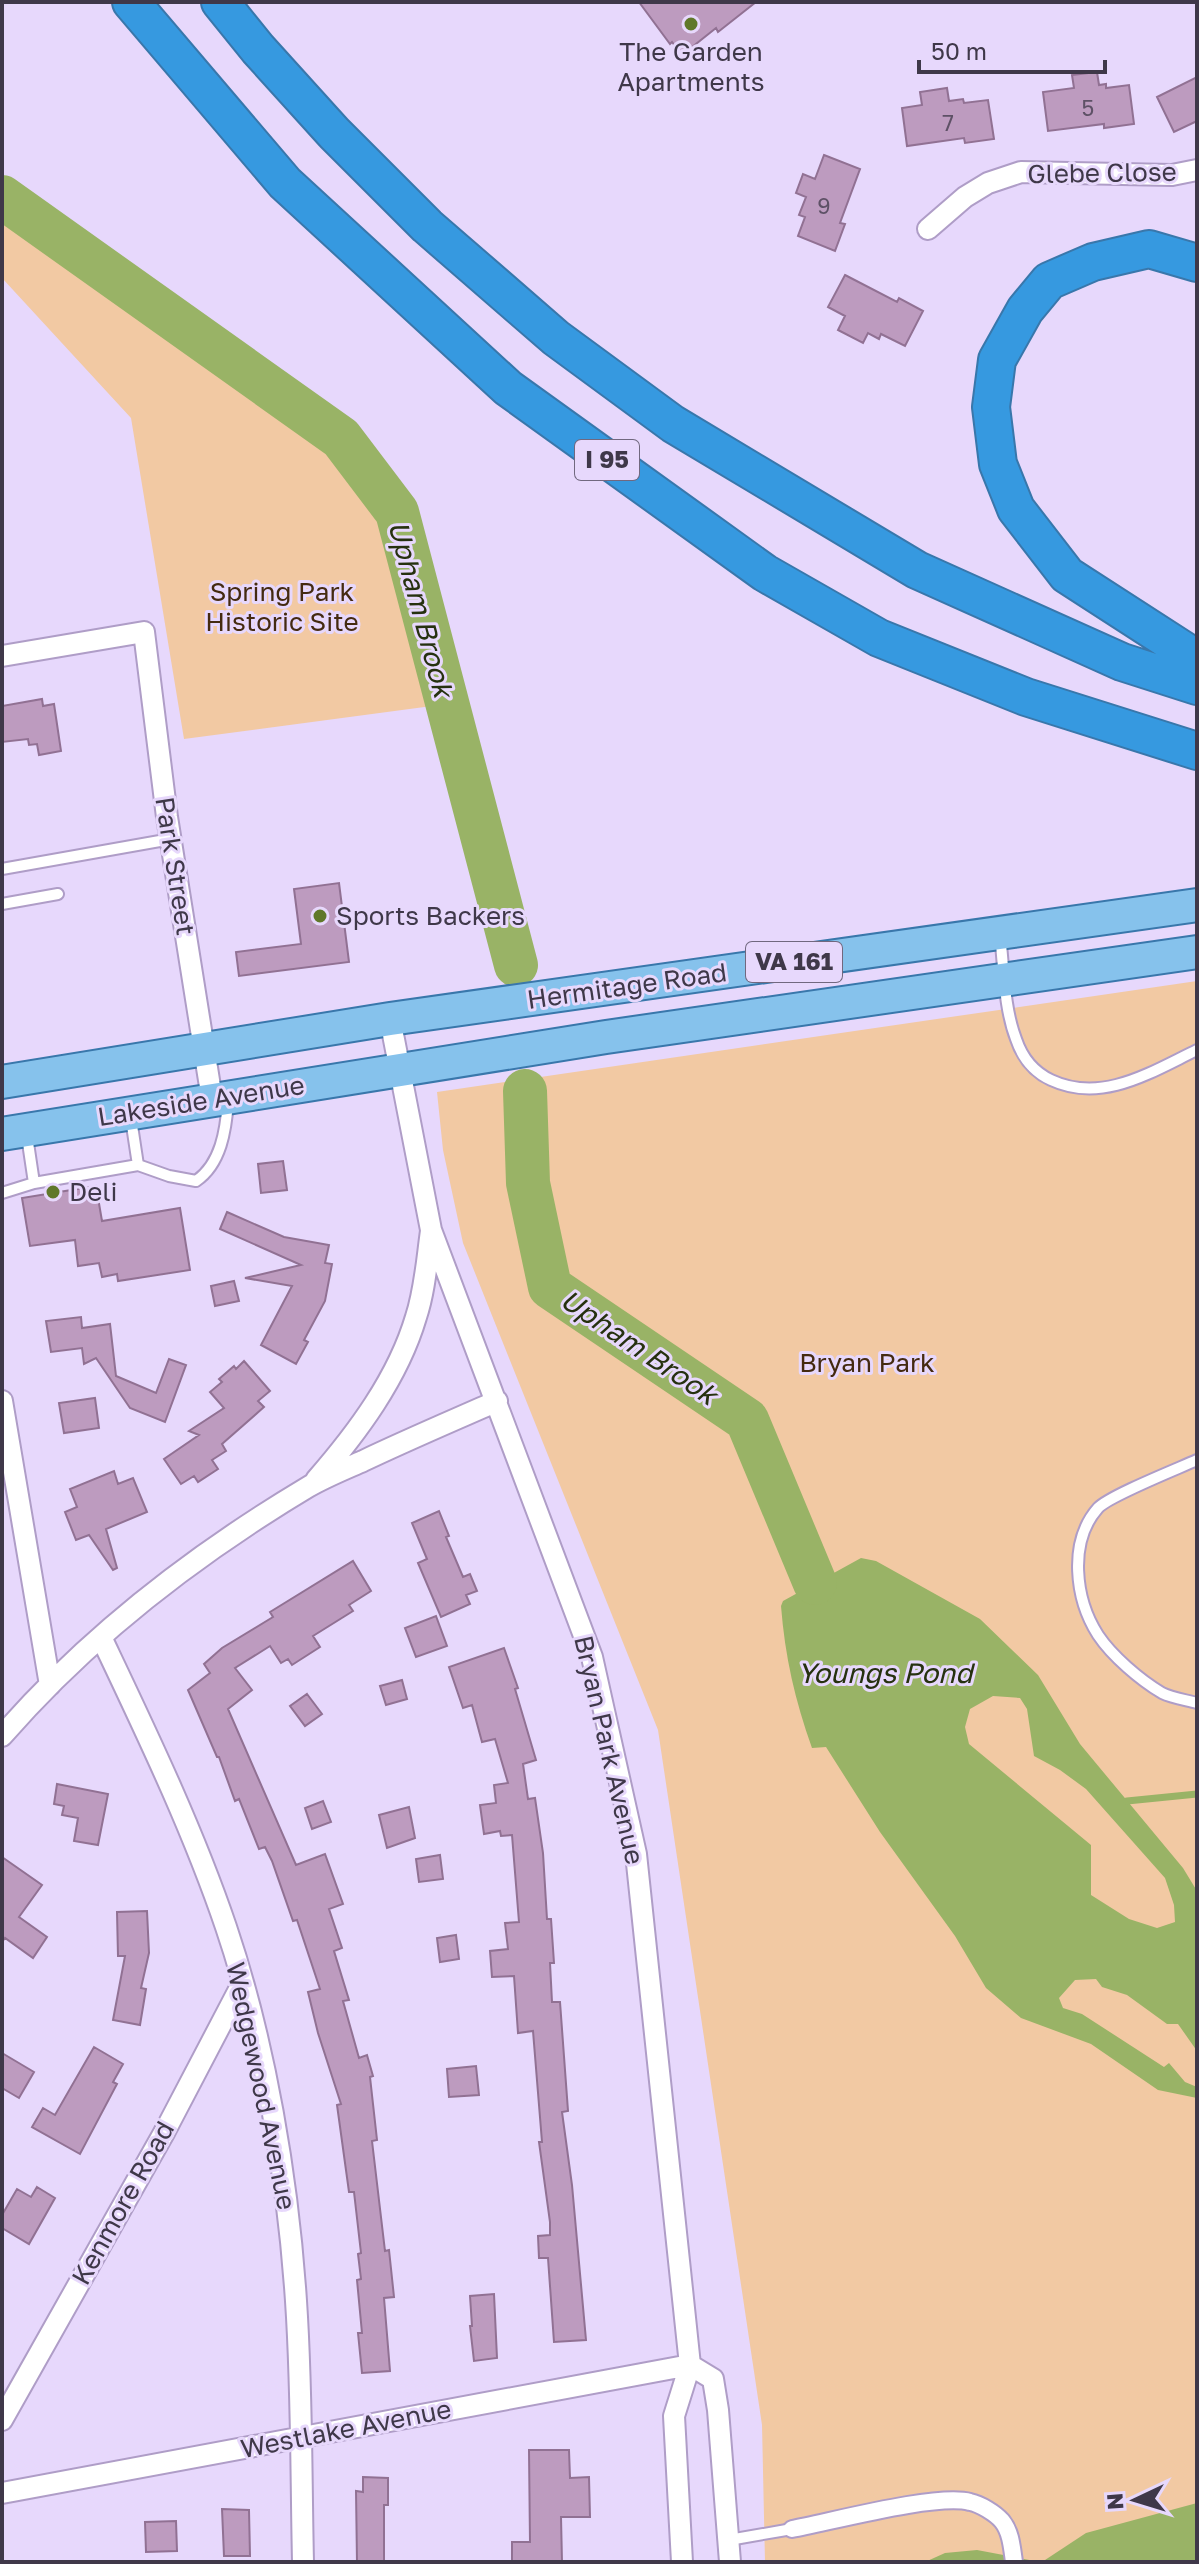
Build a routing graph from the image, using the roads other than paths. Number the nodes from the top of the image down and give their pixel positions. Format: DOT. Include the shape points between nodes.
graph roads {
  1 [pos="131,2"];
  2 [pos="220,2"];
  3 [pos="1197,170"];
  4 [pos="928,229"];
  5 [pos="1197,263"];
  6 [pos="2,656"];
  7 [pos="1197,659"];
  8 [pos="1197,686"];
  9 [pos="1197,751"];
  10 [pos="171,839"];
  11 [pos="2,869"];
  12 [pos="58,894"];
  13 [pos="2,904"];
  14 [pos="1197,905"];
  15 [pos="1000,933"];
  16 [pos="1197,952"];
  17 [pos="1006,980"];
  18 [pos="390,1019"];
  19 [pos="204,1050"];
  20 [pos="1197,1050"];
  21 [pos="400,1069"];
  22 [pos="2,1082"];
  23 [pos="221,1098"];
  24 [pos="130,1113"];
  25 [pos="14,1132"];
  26 [pos="138,1165"];
  27 [pos="34,1183"];
  28 [pos="2,1193"];
  29 [pos="431,1230"];
  30 [pos="2,1401"];
  31 [pos="497,1401"];
  32 [pos="1197,1460"];
  33 [pos="310,1486"];
  34 [pos="101,1637"];
  35 [pos="50,1685"];
  36 [pos="1197,1703"];
  37 [pos="2,1736"];
  38 [pos="242,1984"];
  39 [pos="690,2365"];
  40 [pos="2,2420"];
  41 [pos="300,2438"];
  42 [pos="2,2493"];
  43 [pos="792,2529"];
  44 [pos="729,2540"];
  45 [pos="303,2562"];
  46 [pos="682,2562"];
  47 [pos="730,2562"];
  48 [pos="1014,2562"];
  1 -- 9 [label="highway, I 95" via="285,183 508,388 765,573 879,638 1026,697"];
  2 -- 8 [label="highway, I 95" via="334,133 427,226 556,338 673,424 917,570 1122,662"];
  3 -- 4 [label="street, Glebe Close" via="1172,175 1021,172 965,197"];
  5 -- 7 [label="highway" via="1149,249 1093,262 1049,281 1025,310 997,360 991,407 998,464 1016,509 1067,575"];
  6 -- 10 [label="street, Park Street" via="144,632"];
  10 -- 11 [label="lane"];
  10 -- 19 [label="street, Park Street"];
  12 -- 13 [label="lane"];
  14 -- 15 [label="main road, Hermitage Road / VA 161"];
  15 -- 17 [label="lane"];
  15 -- 18 [label="main road, Hermitage Road / VA 161"];
  16 -- 17 [label="main road, Hermitage Road / VA 161"];
  17 -- 20 [label="lane" via="1021,1053 1032,1067 1060,1084 1099,1089 1120,1085"];
  17 -- 21 [label="main road, Hermitage Road / VA 161"];
  18 -- 19 [label="main road, Lakeside Avenue / VA 161"];
  18 -- 21 [label="street, Bryan Park Avenue"];
  19 -- 22 [label="main road, Lakeside Avenue / VA 161"];
  19 -- 23 [label="street, Park Street"];
  21 -- 23 [label="main road, Lakeside Avenue / VA 161"];
  21 -- 29 [label="street, Bryan Park Avenue"];
  23 -- 24 [label="main road, Lakeside Avenue / VA 161"];
  23 -- 26 [label="lane" via="227,1120 208,1172 196,1181"];
  24 -- 25 [label="main road, Lakeside Avenue / VA 161"];
  24 -- 26 [label="lane"];
  25 -- 27 [label="lane"];
  26 -- 27 [label="lane"];
  27 -- 28 [label="lane"];
  29 -- 31 [label="street, Bryan Park Avenue"];
  29 -- 33 [label="street" via="416,1317 403,1348 363,1422"];
  30 -- 35 [label="street"];
  31 -- 33 [label="street"];
  31 -- 39 [label="street, Bryan Park Avenue" via="592,1657 636,1854"];
  32 -- 36 [label="lane" via="1101,1505 1085,1525 1079,1544 1079,1576 1085,1607 1099,1636 1163,1694"];
  33 -- 34 [label="street" via="223,1543"];
  34 -- 35 [label="street"];
  34 -- 38 [label="street, Wedgewood Avenue" via="172,1787 226,1927"];
  35 -- 37 [label="street"];
  38 -- 40 [label="street, Kenmore Road"];
  38 -- 41 [label="street, Wedgewood Avenue" via="277,2137 289,2221"];
  39 -- 41 [label="street, Westlake Avenue"];
  39 -- 44 [label="street" via="713,2379"];
  39 -- 46 [label="street, Bryan Park Avenue" via="674,2416"];
  41 -- 42 [label="street, Westlake Avenue"];
  41 -- 45 [label="street, Wedgewood Avenue"];
  43 -- 44 [label="lane"];
  43 -- 48 [label="street" via="939,2500 970,2501 1004,2522"];
  44 -- 47 [label="street"];
}
